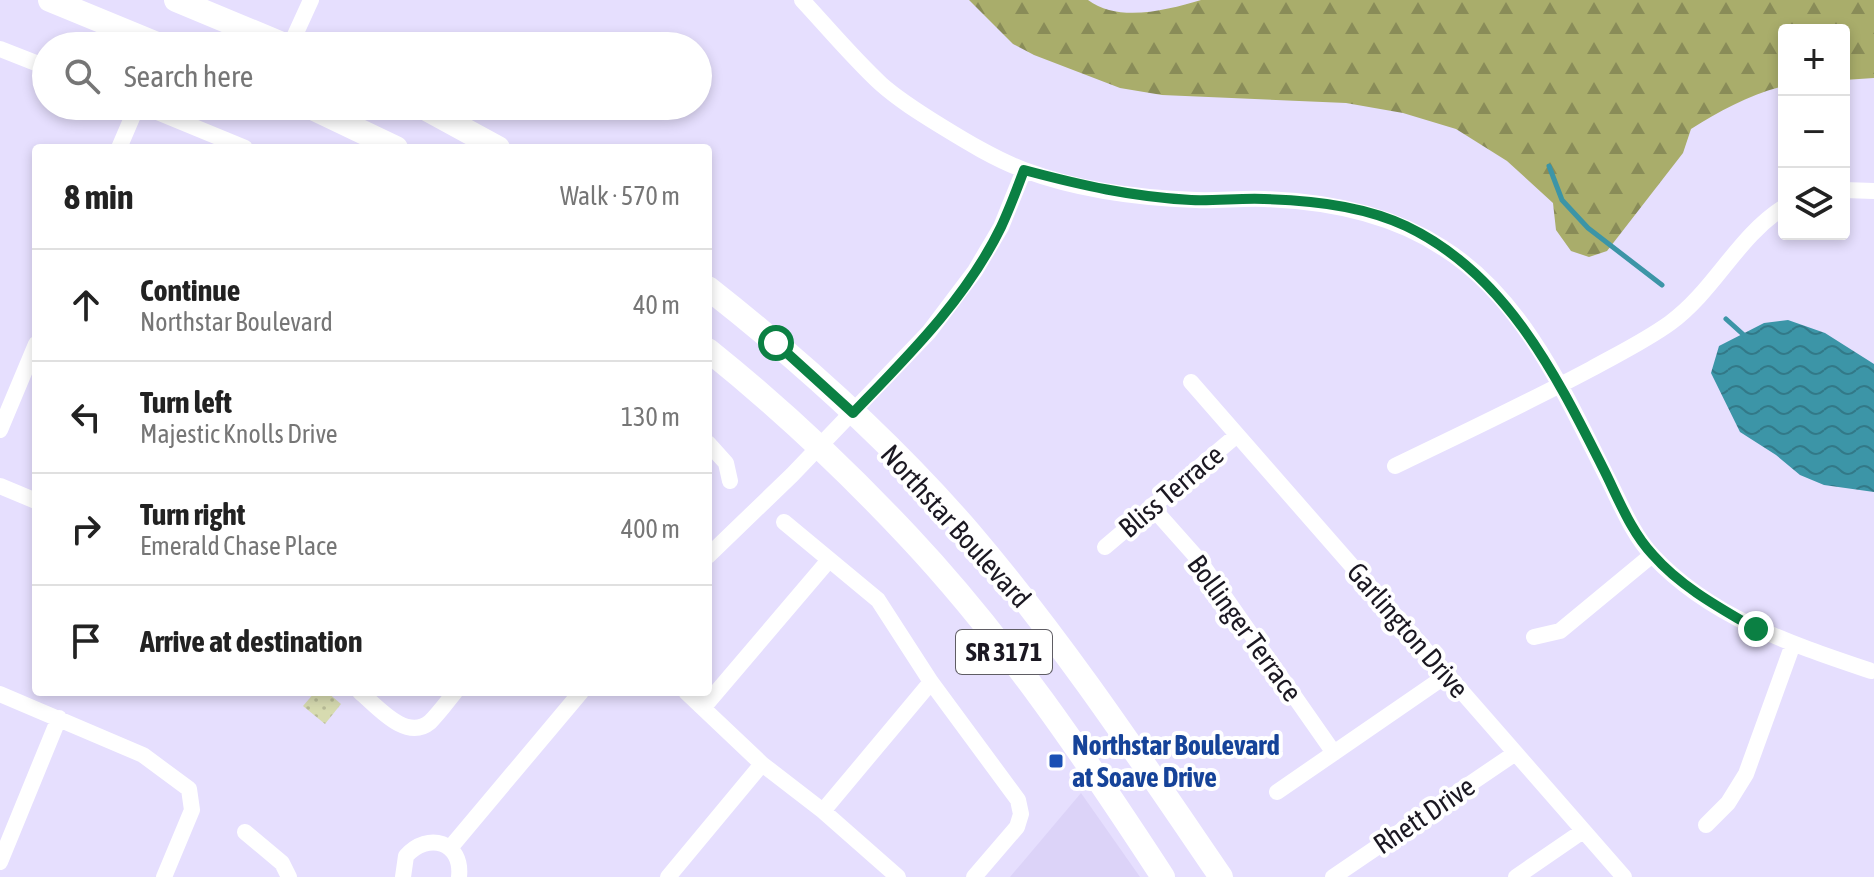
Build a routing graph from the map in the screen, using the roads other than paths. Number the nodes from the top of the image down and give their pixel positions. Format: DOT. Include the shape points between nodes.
graph roads {
  1 [pos="50,0"];
  2 [pos="176,0"];
  3 [pos="311,0"];
  4 [pos="802,0"];
  5 [pos="128,32"];
  6 [pos="255,32"];
  7 [pos="296,32"];
  8 [pos="0,49"];
  9 [pos="32,62"];
  10 [pos="133,120"];
  11 [pos="175,120"];
  12 [pos="337,120"];
  13 [pos="447,120"];
  14 [pos="121,144"];
  15 [pos="235,144"];
  16 [pos="388,144"];
  17 [pos="491,144"];
  18 [pos="1024,170"];
  19 [pos="1850,190"];
  20 [pos="1874,191"];
  21 [pos="1778,211"];
  22 [pos="712,291"];
  23 [pos="712,353"];
  24 [pos="32,354"];
  25 [pos="1191,382"];
  26 [pos="1561,385"];
  27 [pos="853,413"];
  28 [pos="0,430"];
  29 [pos="1237,435"];
  30 [pos="712,447"];
  31 [pos="819,447"];
  32 [pos="1395,466"];
  33 [pos="730,481"];
  34 [pos="0,486"];
  35 [pos="32,499"];
  36 [pos="1151,506"];
  37 [pos="784,522"];
  38 [pos="1105,547"];
  39 [pos="712,552"];
  40 [pos="1652,555"];
  41 [pos="829,560"];
  42 [pos="1534,637"];
  43 [pos="1793,644"];
  44 [pos="1871,671"];
  45 [pos="1447,675"];
  46 [pos="931,682"];
  47 [pos="0,694"];
  48 [pos="365,696"];
  49 [pos="452,696"];
  50 [pos="578,696"];
  51 [pos="690,696"];
  52 [pos="703,708"];
  53 [pos="59,718"];
  54 [pos="1334,753"];
  55 [pos="1514,754"];
  56 [pos="762,764"];
  57 [pos="1277,792"];
  58 [pos="823,811"];
  59 [pos="1706,825"];
  60 [pos="1583,831"];
  61 [pos="245,832"];
  62 [pos="450,848"];
  63 [pos="0,862"];
  64 [pos="164,877"];
  65 [pos="289,877"];
  66 [pos="403,877"];
  67 [pos="459,877"];
  68 [pos="668,877"];
  69 [pos="898,877"];
  70 [pos="974,877"];
  71 [pos="1163,877"];
  72 [pos="1221,877"];
  73 [pos="1333,877"];
  74 [pos="1516,877"];
  75 [pos="1624,877"];
  1 -- 5 [label="main road"];
  2 -- 6 [label="main road"];
  3 -- 7 [label="street"];
  4 -- 18 [label="street" via="900,100"];
  8 -- 9 [label="street"];
  10 -- 14 [label="street"];
  11 -- 15 [label="street"];
  12 -- 16 [label="main road"];
  13 -- 17 [label="main road"];
  18 -- 26 [label="street" via="1132,195 1318,203 1405,226 1486,282"];
  18 -- 27 [label="street" via="1001,227 967,282 912,353"];
  19 -- 20 [label="street"];
  21 -- 26 [label="street" via="1743,241 1698,298 1671,322"];
  22 -- 27 [label="main road, Northstar Boulevard / SR 3171"];
  23 -- 31 [label="main road, Northstar Boulevard / SR 3171"];
  24 -- 28 [label="street"];
  25 -- 29 [label="street, Garlington Drive"];
  26 -- 32 [label="street"];
  26 -- 40 [label="street"];
  27 -- 31 [label="street"];
  27 -- 72 [label="main road, Northstar Boulevard / SR 3171" via="951,513 1024,601"];
  29 -- 36 [label="street, Bliss Terrace"];
  29 -- 45 [label="street, Garlington Drive"];
  30 -- 33 [label="street" via="726,463"];
  31 -- 39 [label="street"];
  31 -- 71 [label="main road, Northstar Boulevard / SR 3171" via="974,613 1038,695"];
  34 -- 35 [label="street"];
  36 -- 38 [label="street, Bliss Terrace"];
  36 -- 54 [label="street, Bollinger Terrace" via="1199,560"];
  37 -- 41 [label="street"];
  40 -- 42 [label="street" via="1560,631"];
  40 -- 43 [label="street" via="1720,608"];
  41 -- 46 [label="street" via="878,600"];
  41 -- 52 [label="street"];
  43 -- 44 [label="street"];
  43 -- 59 [label="street" via="1746,774"];
  45 -- 54 [label="street"];
  45 -- 55 [label="street, Garlington Drive"];
  46 -- 58 [label="street"];
  46 -- 70 [label="street" via="1018,800 1017,827"];
  47 -- 53 [label="street"];
  48 -- 49 [label="street" via="411,729 427,724"];
  50 -- 62 [label="street"];
  51 -- 52 [label="street"];
  52 -- 56 [label="street"];
  53 -- 63 [label="street"];
  53 -- 64 [label="street" via="143,755 189,789 192,810"];
  54 -- 57 [label="street"];
  55 -- 60 [label="street, Garlington Drive"];
  55 -- 73 [label="street, Rhett Drive"];
  56 -- 58 [label="street"];
  56 -- 68 [label="street"];
  58 -- 69 [label="street"];
  60 -- 74 [label="street"];
  60 -- 75 [label="street, Garlington Drive"];
  61 -- 65 [label="street" via="282,863"];
  62 -- 66 [label="street" via="421,843 406,856"];
  62 -- 67 [label="street" via="460,864"];
}
